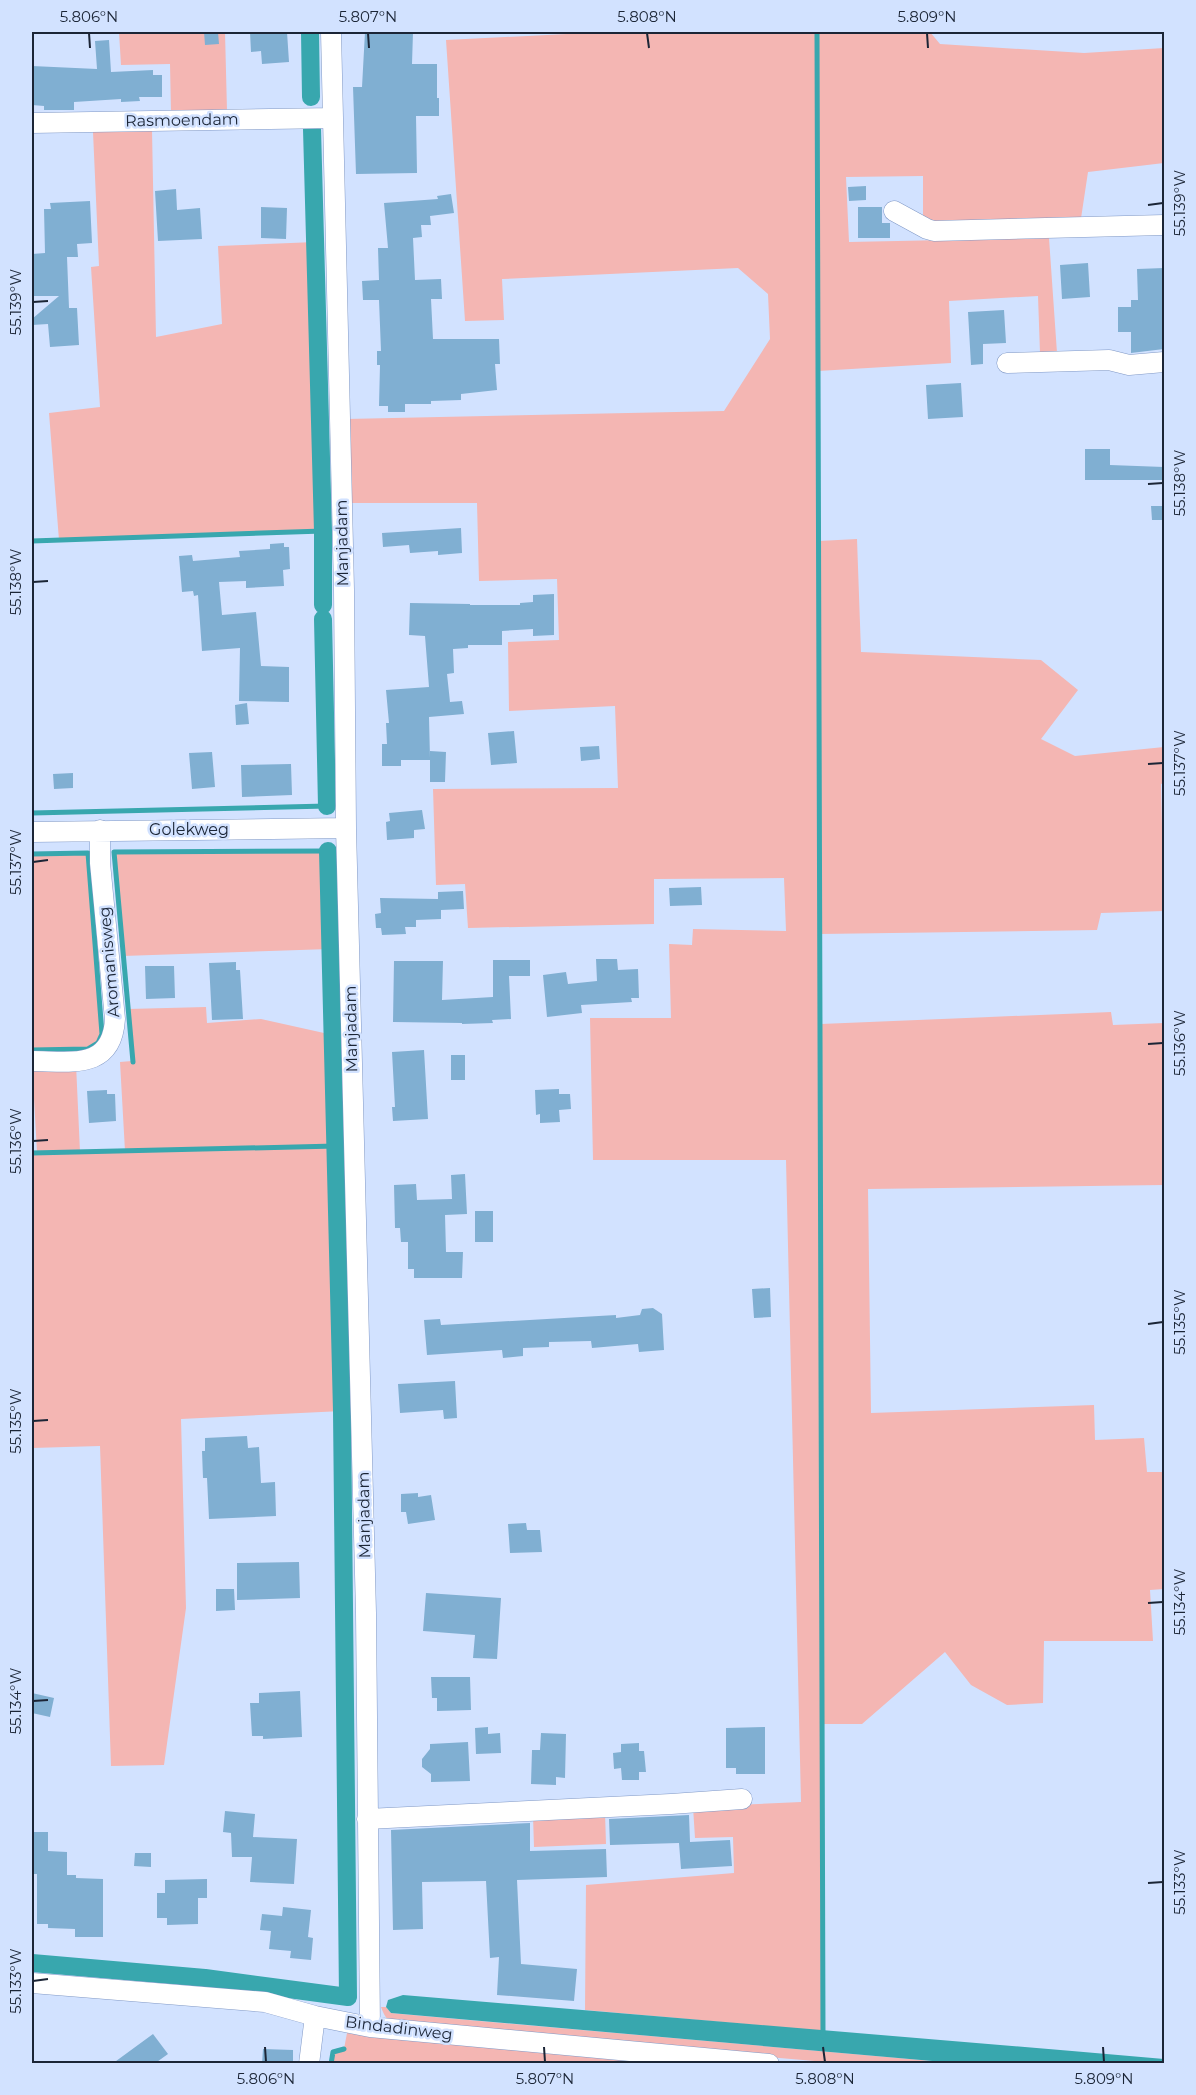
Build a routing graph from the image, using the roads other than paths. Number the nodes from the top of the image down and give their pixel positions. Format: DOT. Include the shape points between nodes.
graph roads {
  1 [pos="331,32"];
  2 [pos="333,118"];
  3 [pos="32,123"];
  4 [pos="894,211"];
  5 [pos="1164,225"];
  6 [pos="1164,362"];
  7 [pos="1007,363"];
  8 [pos="346,828"];
  9 [pos="100,830"];
  10 [pos="32,832"];
  11 [pos="32,1060"];
  12 [pos="742,1798"];
  13 [pos="368,1819"];
  14 [pos="32,1983"];
  15 [pos="315,2016"];
  16 [pos="370,2027"];
  17 [pos="309,2064"];
  18 [pos="769,2064"];
  1 -- 2 [label="street, Manjadam"];
  2 -- 3 [label="street, Rasmoendam"];
  2 -- 8 [label="street, Manjadam"];
  4 -- 5 [label="street" via="934,231"];
  6 -- 7 [label="street"];
  8 -- 9 [label="street, Golekweg"];
  8 -- 13 [label="street, Manjadam"];
  9 -- 10 [label="street, Golekweg"];
  9 -- 11 [label="street, Aromanisweg" via="99,863 115,1035 101,1055 92,1059"];
  12 -- 13 [label="street"];
  13 -- 16 [label="street, Manjadam"];
  14 -- 15 [label="street, Bindadinweg" via="265,2002"];
  15 -- 16 [label="street, Bindadinweg"];
  15 -- 17 [label="street"];
  16 -- 18 [label="street, Bindadinweg"];
}
